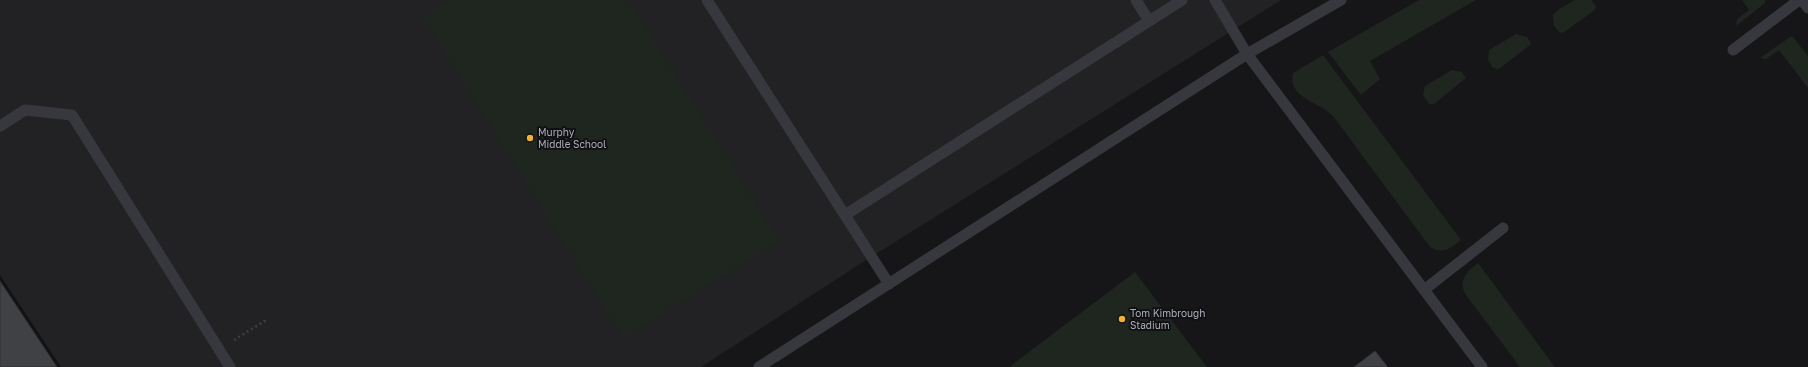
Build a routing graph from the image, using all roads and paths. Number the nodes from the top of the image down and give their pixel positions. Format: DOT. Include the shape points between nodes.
graph roads {
  1 [pos="707,0"];
  2 [pos="1136,0"];
  3 [pos="1182,0"];
  4 [pos="1215,0"];
  5 [pos="1342,0"];
  6 [pos="1799,0"];
  7 [pos="1802,0"];
  8 [pos="1808,8"];
  9 [pos="1149,21"];
  10 [pos="1733,50"];
  11 [pos="1247,54"];
  12 [pos="0,126"];
  13 [pos="845,214"];
  14 [pos="1503,228"];
  15 [pos="889,284"];
  16 [pos="1424,290"];
  17 [pos="268,319"];
  18 [pos="232,341"];
  19 [pos="230,367"];
  20 [pos="759,367"];
  21 [pos="1482,367"];
  1 -- 13 [label="lane"];
  2 -- 9 [label="lane"];
  3 -- 9 [label="lane"];
  4 -- 11 [label="lane"];
  5 -- 11 [label="lane"];
  6 -- 10 [label="lane"];
  7 -- 8 [label="lane"];
  9 -- 13 [label="lane"];
  11 -- 15 [label="lane"];
  11 -- 16 [label="lane"];
  12 -- 19 [label="lane" via="25,110 72,115"];
  13 -- 15 [label="lane"];
  14 -- 16 [label="lane"];
  15 -- 20 [label="lane"];
  16 -- 21 [label="lane"];
  17 -- 18 [label="path"];
}
